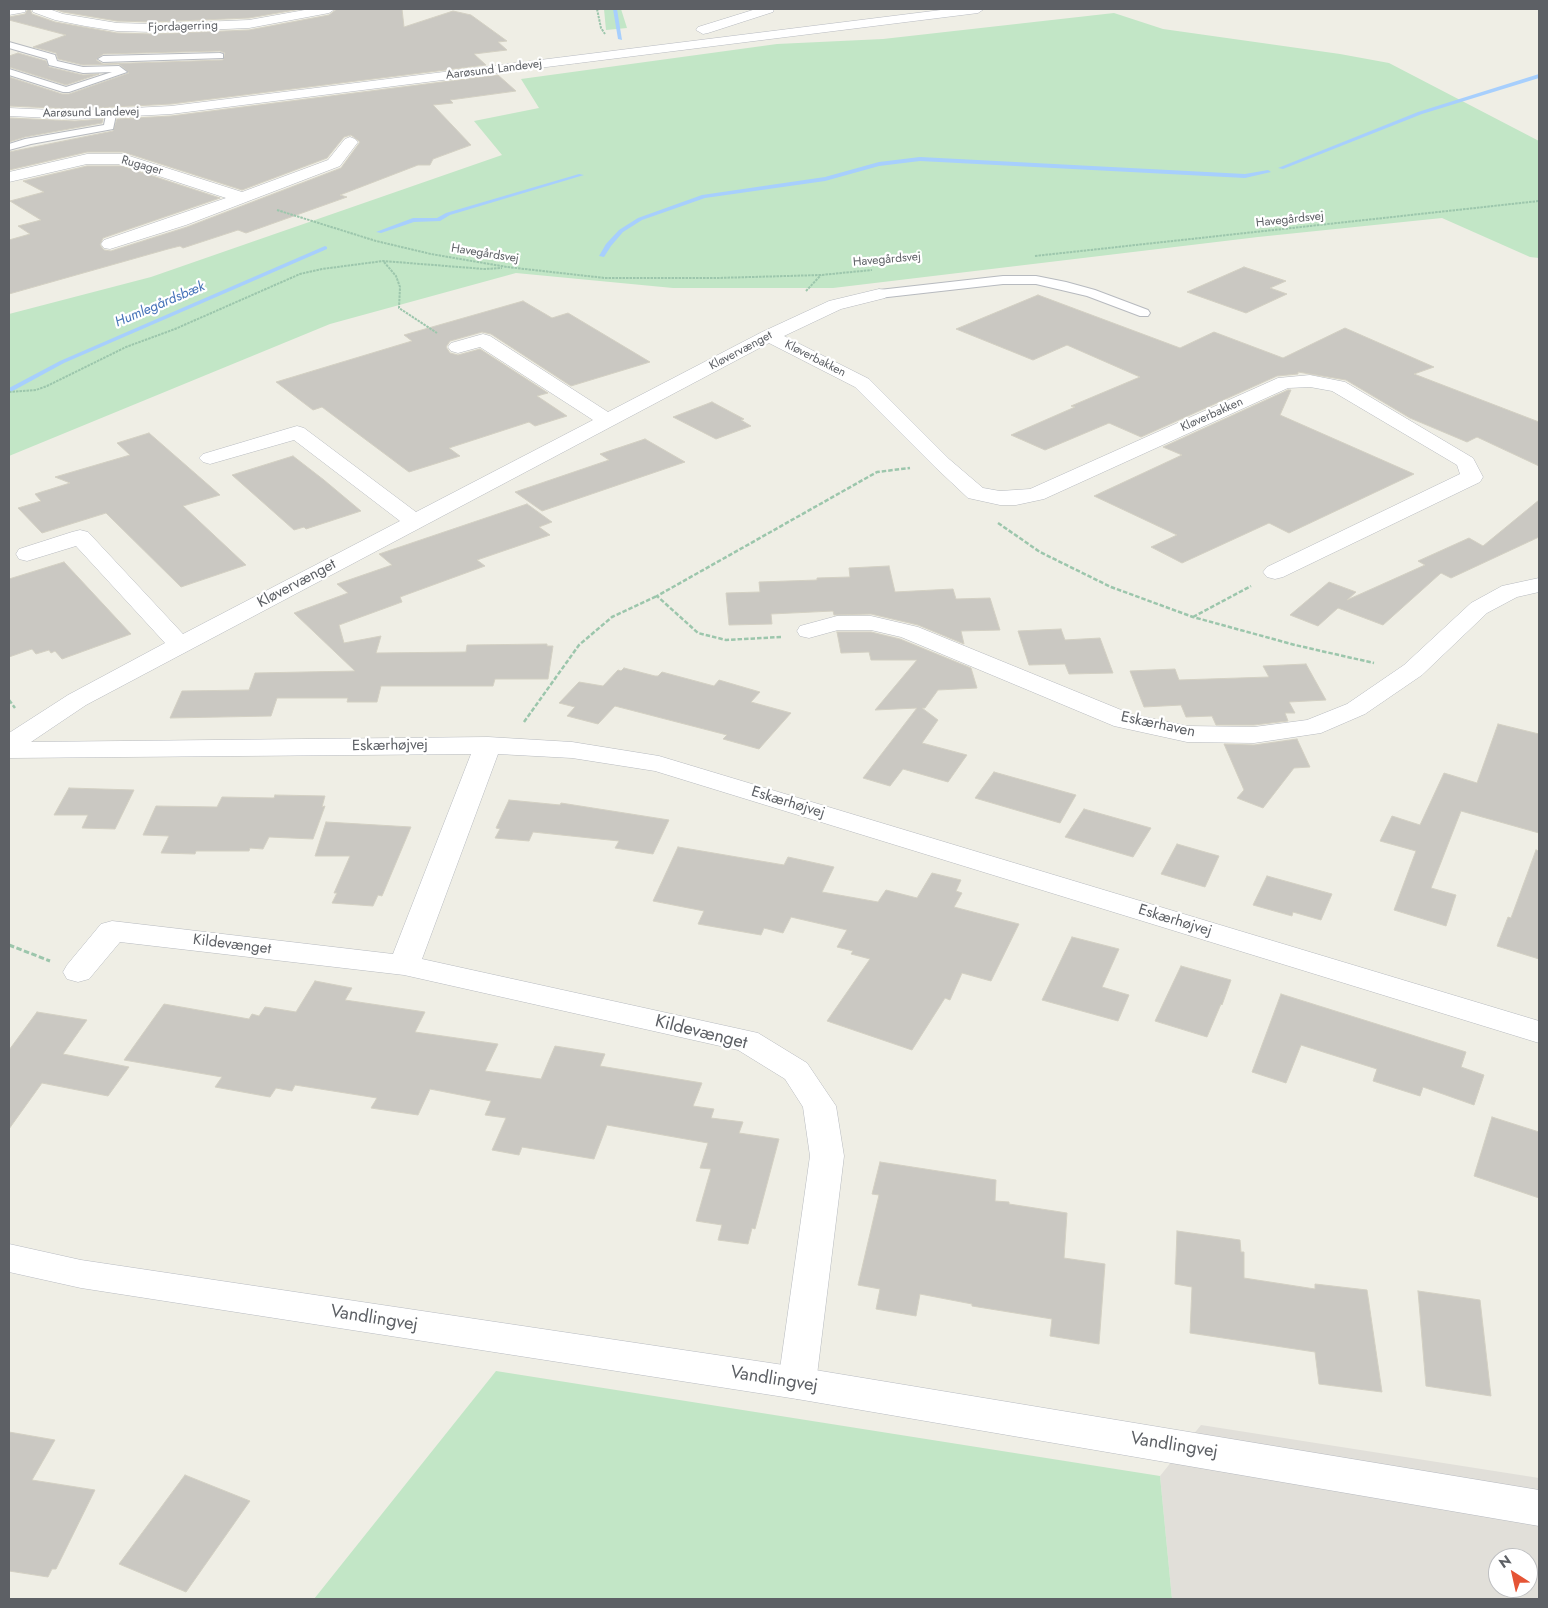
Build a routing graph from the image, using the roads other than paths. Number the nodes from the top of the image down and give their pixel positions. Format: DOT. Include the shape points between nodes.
graph roads {
  1 [pos="20,9"];
  2 [pos="38,9"];
  3 [pos="329,9"];
  4 [pos="768,9"];
  5 [pos="978,9"];
  6 [pos="9,11"];
  7 [pos="703,30"];
  8 [pos="9,45"];
  9 [pos="220,56"];
  10 [pos="78,59"];
  11 [pos="97,59"];
  12 [pos="43,66"];
  13 [pos="11,73"];
  14 [pos="9,112"];
  15 [pos="111,115"];
  16 [pos="350,142"];
  17 [pos="9,147"];
  18 [pos="9,178"];
  19 [pos="243,198"];
  20 [pos="110,244"];
  21 [pos="879,294"];
  22 [pos="1144,313"];
  23 [pos="770,336"];
  24 [pos="458,347"];
  25 [pos="608,421"];
  26 [pos="210,458"];
  27 [pos="415,522"];
  28 [pos="27,554"];
  29 [pos="1275,572"];
  30 [pos="1539,585"];
  31 [pos="809,631"];
  32 [pos="180,645"];
  33 [pos="9,745"];
  34 [pos="498,745"];
  35 [pos="9,750"];
  36 [pos="404,965"];
  37 [pos="78,972"];
  38 [pos="1539,1032"];
  39 [pos="9,1258"];
  40 [pos="797,1383"];
  41 [pos="1539,1508"];
  1 -- 6 [label="street"];
  2 -- 3 [label="street, Fjordagerring" via="86,22 154,28 249,24"];
  4 -- 7 [label="street"];
  5 -- 15 [label="street, Aarøsund Landevej" via="256,100"];
  8 -- 12 [label="lane" via="52,57"];
  9 -- 11 [label="lane"];
  10 -- 12 [label="lane"];
  12 -- 13 [label="lane"];
  12 -- 13 [label="lane" via="119,69 122,72 66,90"];
  14 -- 15 [label="street, Aarøsund Landevej"];
  15 -- 17 [label="lane" via="109,127"];
  16 -- 19 [label="street" via="334,164"];
  18 -- 19 [label="street, Rugager" via="87,159 123,159"];
  19 -- 20 [label="street"];
  21 -- 22 [label="lane" via="1003,280 1036,280 1091,293"];
  21 -- 23 [label="street, Kløvervænget" via="835,306"];
  23 -- 25 [label="street, Kløvervænget"];
  23 -- 29 [label="street, Kløverbakken" via="862,383 942,464 976,493 1016,498 1036,494 1285,382 1310,380 1338,386 1466,462 1472,477"];
  24 -- 25 [label="street" via="483,340"];
  25 -- 27 [label="street, Kløvervænget"];
  26 -- 27 [label="street" via="297,432"];
  27 -- 32 [label="street, Kløvervænget"];
  28 -- 32 [label="street" via="80,537"];
  30 -- 31 [label="street, Eskærhaven" via="1510,591 1478,608 1413,670 1356,709 1312,727 1254,735 1186,734 1123,720 908,632 871,623 837,623"];
  32 -- 33 [label="street, Kløvervænget" via="77,700"];
  34 -- 35 [label="street, Eskærhøjvej"];
  34 -- 36 [label="street"];
  34 -- 38 [label="street, Eskærhøjvej" via="572,750 659,764"];
  36 -- 37 [label="street, Kildevænget" via="112,931"];
  36 -- 40 [label="street, Kildevænget" via="746,1041 796,1071 819,1106 827,1156"];
  39 -- 40 [label="street, Vandlingvej" via="81,1274"];
  40 -- 41 [label="street, Vandlingvej"];
}
